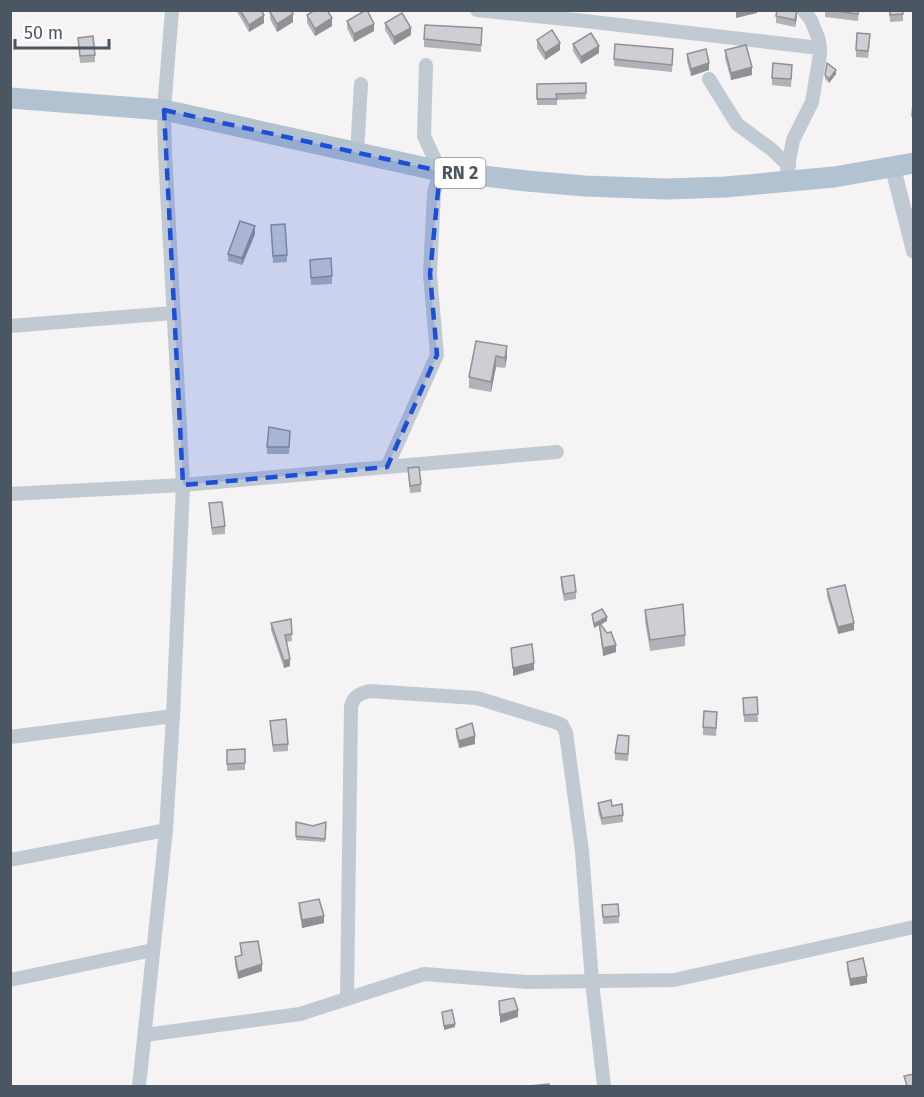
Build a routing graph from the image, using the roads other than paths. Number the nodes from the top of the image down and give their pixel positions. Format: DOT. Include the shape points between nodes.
graph roads {
  1 [pos="172,10"];
  2 [pos="477,10"];
  3 [pos="804,10"];
  4 [pos="820,48"];
  5 [pos="426,64"];
  6 [pos="709,79"];
  7 [pos="361,84"];
  8 [pos="10,98"];
  9 [pos="164,110"];
  10 [pos="357,153"];
  11 [pos="904,166"];
  12 [pos="440,171"];
  13 [pos="787,174"];
  14 [pos="910,231"];
  15 [pos="914,251"];
  16 [pos="173,313"];
  17 [pos="10,326"];
  18 [pos="557,452"];
  19 [pos="387,467"];
  20 [pos="183,485"];
  21 [pos="10,494"];
  22 [pos="173,716"];
  23 [pos="10,738"];
  24 [pos="166,830"];
  25 [pos="10,860"];
  26 [pos="914,927"];
  27 [pos="153,950"];
  28 [pos="10,980"];
  29 [pos="592,982"];
  30 [pos="347,999"];
  31 [pos="145,1035"];
  32 [pos="139,1086"];
  33 [pos="604,1086"];
  1 -- 9 [label="street"];
  2 -- 4 [label="street"];
  3 -- 4 [label="street"];
  4 -- 13 [label="street" via="812,102 793,140"];
  5 -- 12 [label="street" via="424,136"];
  6 -- 13 [label="street" via="737,124 766,146"];
  7 -- 10 [label="street"];
  8 -- 9 [label="main road, RN 2"];
  9 -- 10 [label="main road, RN 2"];
  9 -- 16 [label="street"];
  10 -- 12 [label="main road, RN 2"];
  11 -- 13 [label="main road, RN 2" via="834,177"];
  11 -- 14 [label="street"];
  12 -- 13 [label="main road, RN 2" via="527,181 666,189 725,187"];
  12 -- 19 [label="street" via="434,193 430,274 437,355"];
  14 -- 15 [label="street"];
  16 -- 17 [label="street"];
  16 -- 20 [label="street"];
  18 -- 19 [label="street"];
  19 -- 20 [label="street"];
  20 -- 21 [label="street"];
  20 -- 22 [label="street"];
  22 -- 23 [label="street"];
  22 -- 24 [label="street"];
  24 -- 25 [label="street"];
  24 -- 27 [label="street"];
  26 -- 29 [label="street" via="683,979"];
  27 -- 28 [label="street"];
  27 -- 31 [label="street"];
  29 -- 30 [label="street" via="526,982 424,974"];
  29 -- 30 [label="street" via="582,851 562,725 477,698 369,691 359,694 351,706"];
  29 -- 33 [label="street"];
  30 -- 31 [label="street" via="300,1014"];
  31 -- 32 [label="street"];
}
